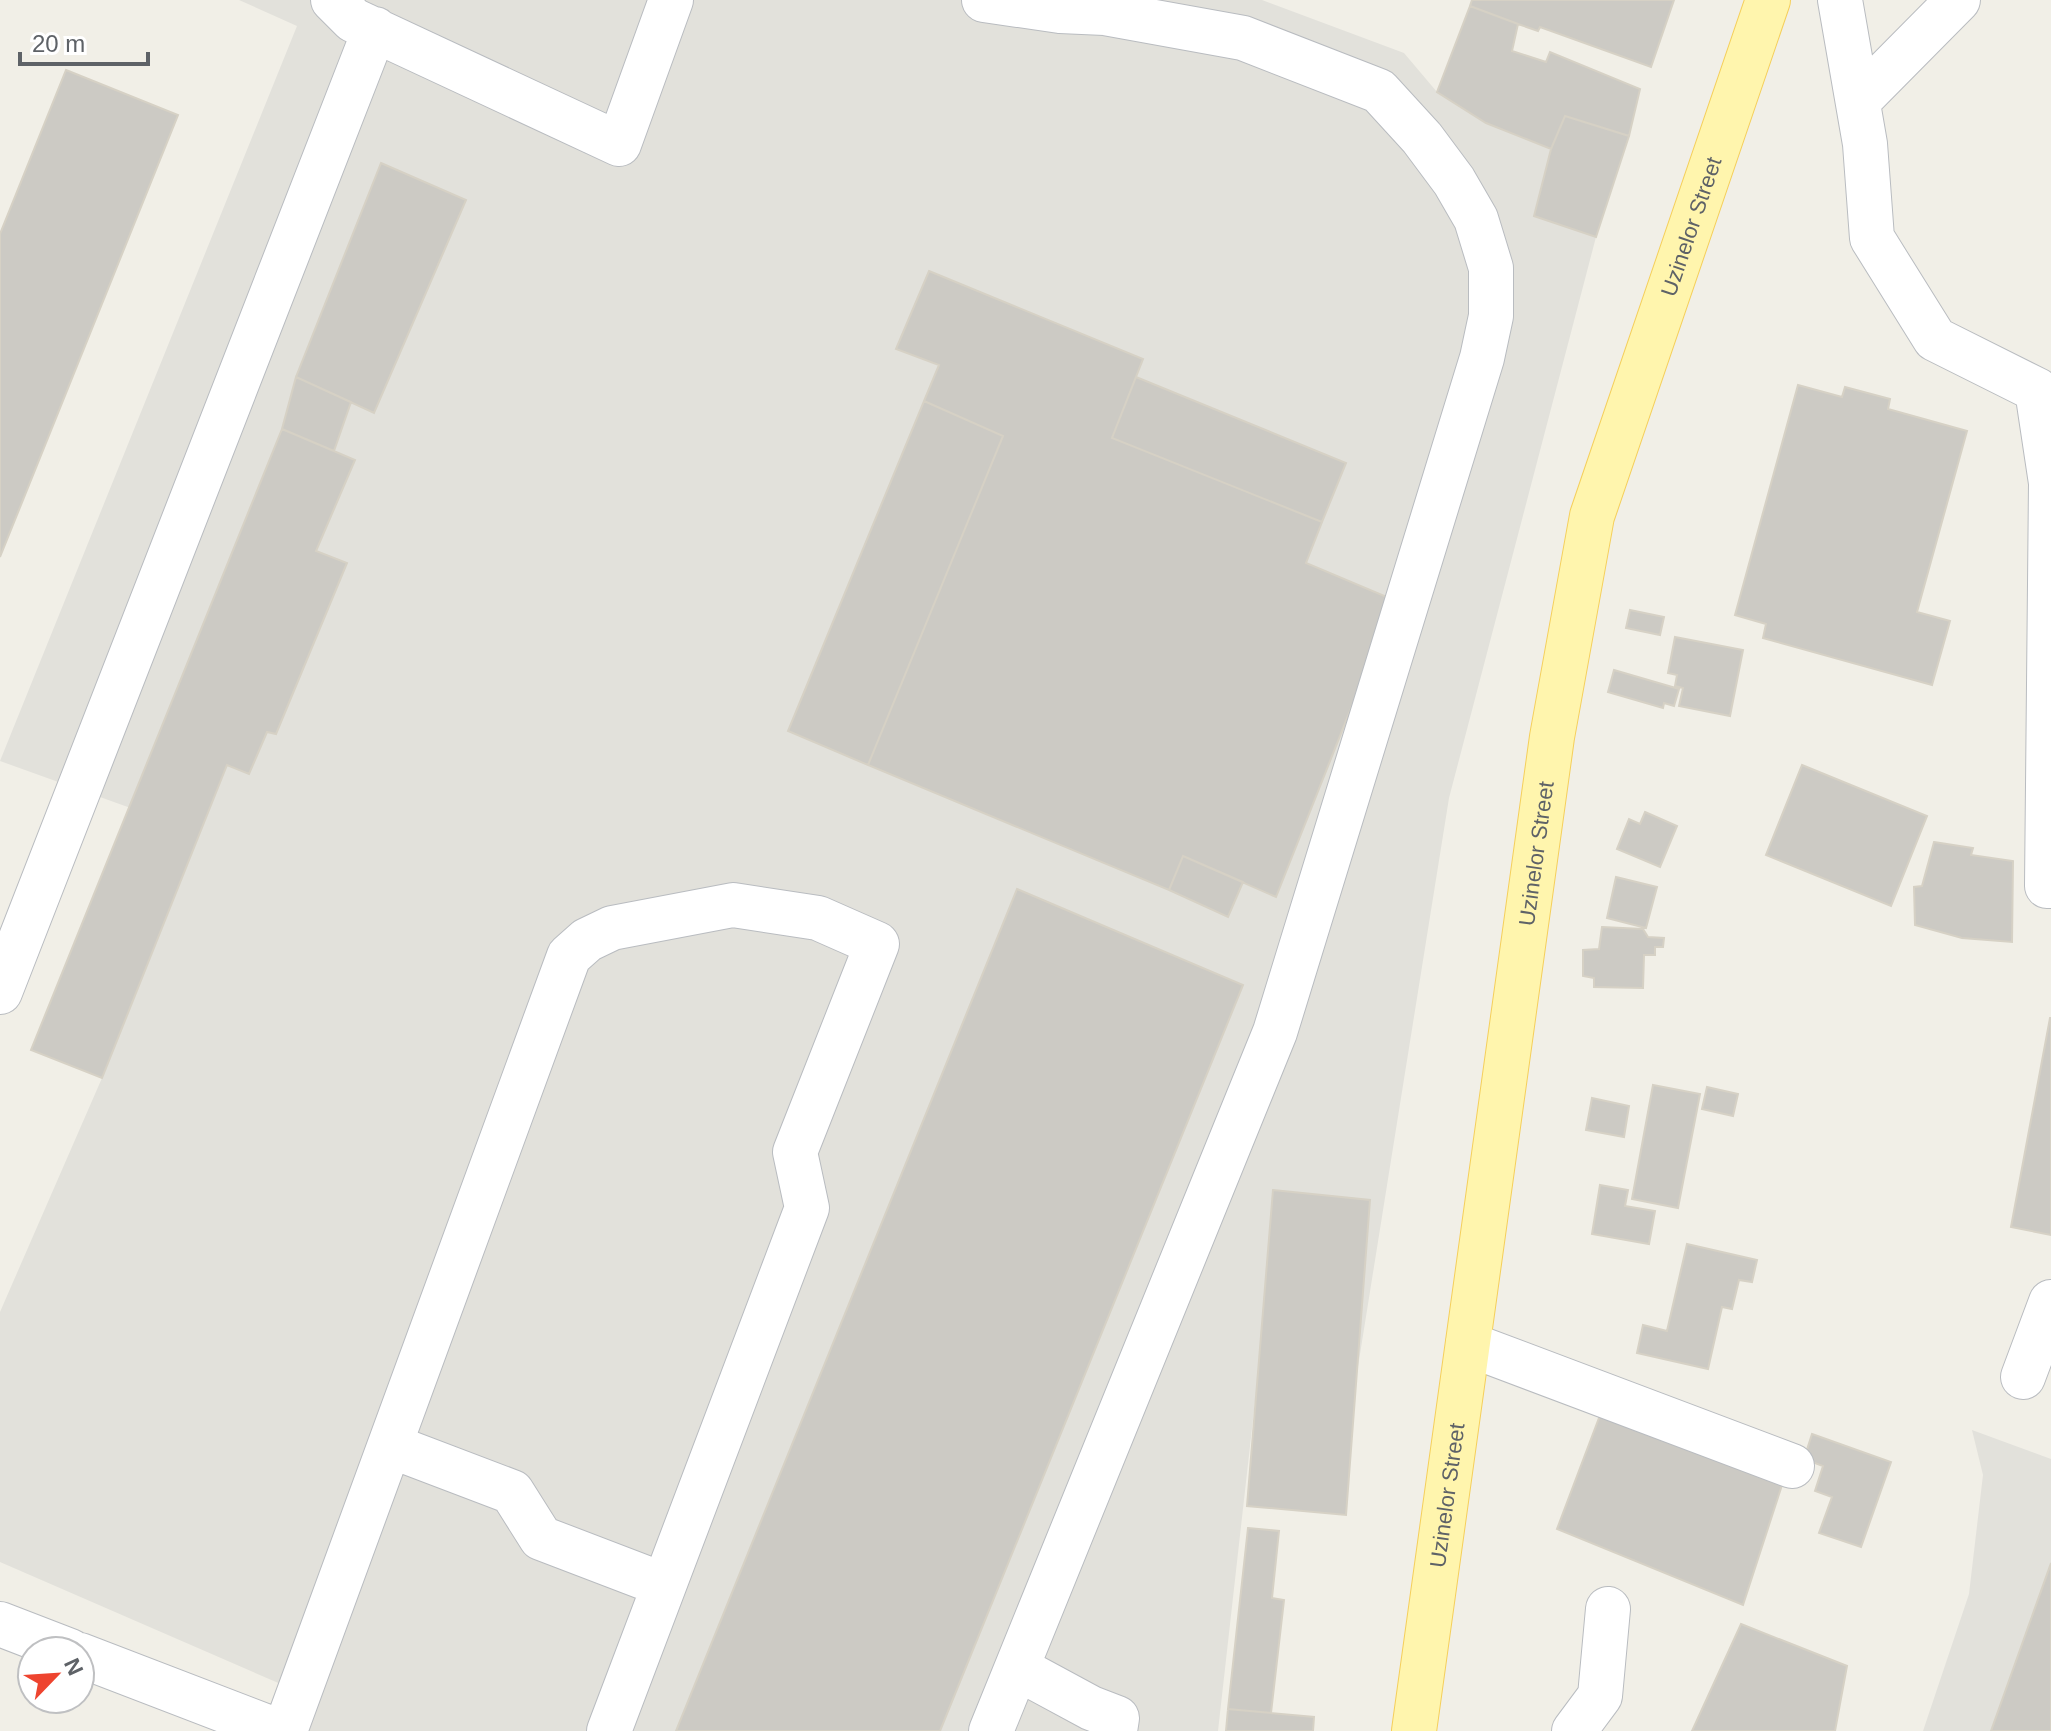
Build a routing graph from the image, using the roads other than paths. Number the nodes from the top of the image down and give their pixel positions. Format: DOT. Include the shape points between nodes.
graph roads {
  1 [pos="333,0"];
  2 [pos="671,0"];
  3 [pos="984,0"];
  4 [pos="1768,0"];
  5 [pos="1840,0"];
  6 [pos="1958,0"];
  7 [pos="375,29"];
  8 [pos="1858,101"];
  9 [pos="2051,886"];
  10 [pos="0,992"];
  11 [pos="2051,1302"];
  12 [pos="1468,1344"];
  13 [pos="2023,1377"];
  14 [pos="391,1446"];
  15 [pos="1792,1466"];
  16 [pos="664,1585"];
  17 [pos="1608,1609"];
  18 [pos="0,1624"];
  19 [pos="29,1635"];
  20 [pos="96,1661"];
  21 [pos="1017,1668"];
  22 [pos="1096,1723"];
  23 [pos="278,1731"];
  24 [pos="285,1731"];
  25 [pos="609,1731"];
  26 [pos="991,1731"];
  27 [pos="1414,1731"];
  28 [pos="1574,1731"];
  1 -- 7 [label="lane" via="353,20"];
  2 -- 7 [label="lane" via="619,144"];
  3 -- 21 [label="lane" via="1105,13 1243,38 1379,91 1454,181 1476,219 1491,268 1491,316 1482,358 1275,1032"];
  4 -- 12 [label="main road, Uzinelor Street" via="1592,516 1552,737"];
  5 -- 8 [label="lane"];
  6 -- 8 [label="lane"];
  7 -- 10 [label="lane"];
  8 -- 9 [label="lane" via="1872,238 1935,339 2037,390 2051,483"];
  11 -- 13 [label="lane"];
  12 -- 15 [label="lane"];
  12 -- 27 [label="main road, Uzinelor Street"];
  14 -- 16 [label="lane" via="512,1492 541,1538"];
  14 -- 16 [label="lane" via="569,956 612,928 733,905 818,918 877,944 795,1152 807,1208"];
  14 -- 24 [label="lane"];
  16 -- 25 [label="lane"];
  17 -- 28 [label="lane" via="1600,1696"];
  18 -- 19 [label="lane"];
  20 -- 23 [label="lane"];
  21 -- 22 [label="lane"];
  21 -- 26 [label="lane"];
}
